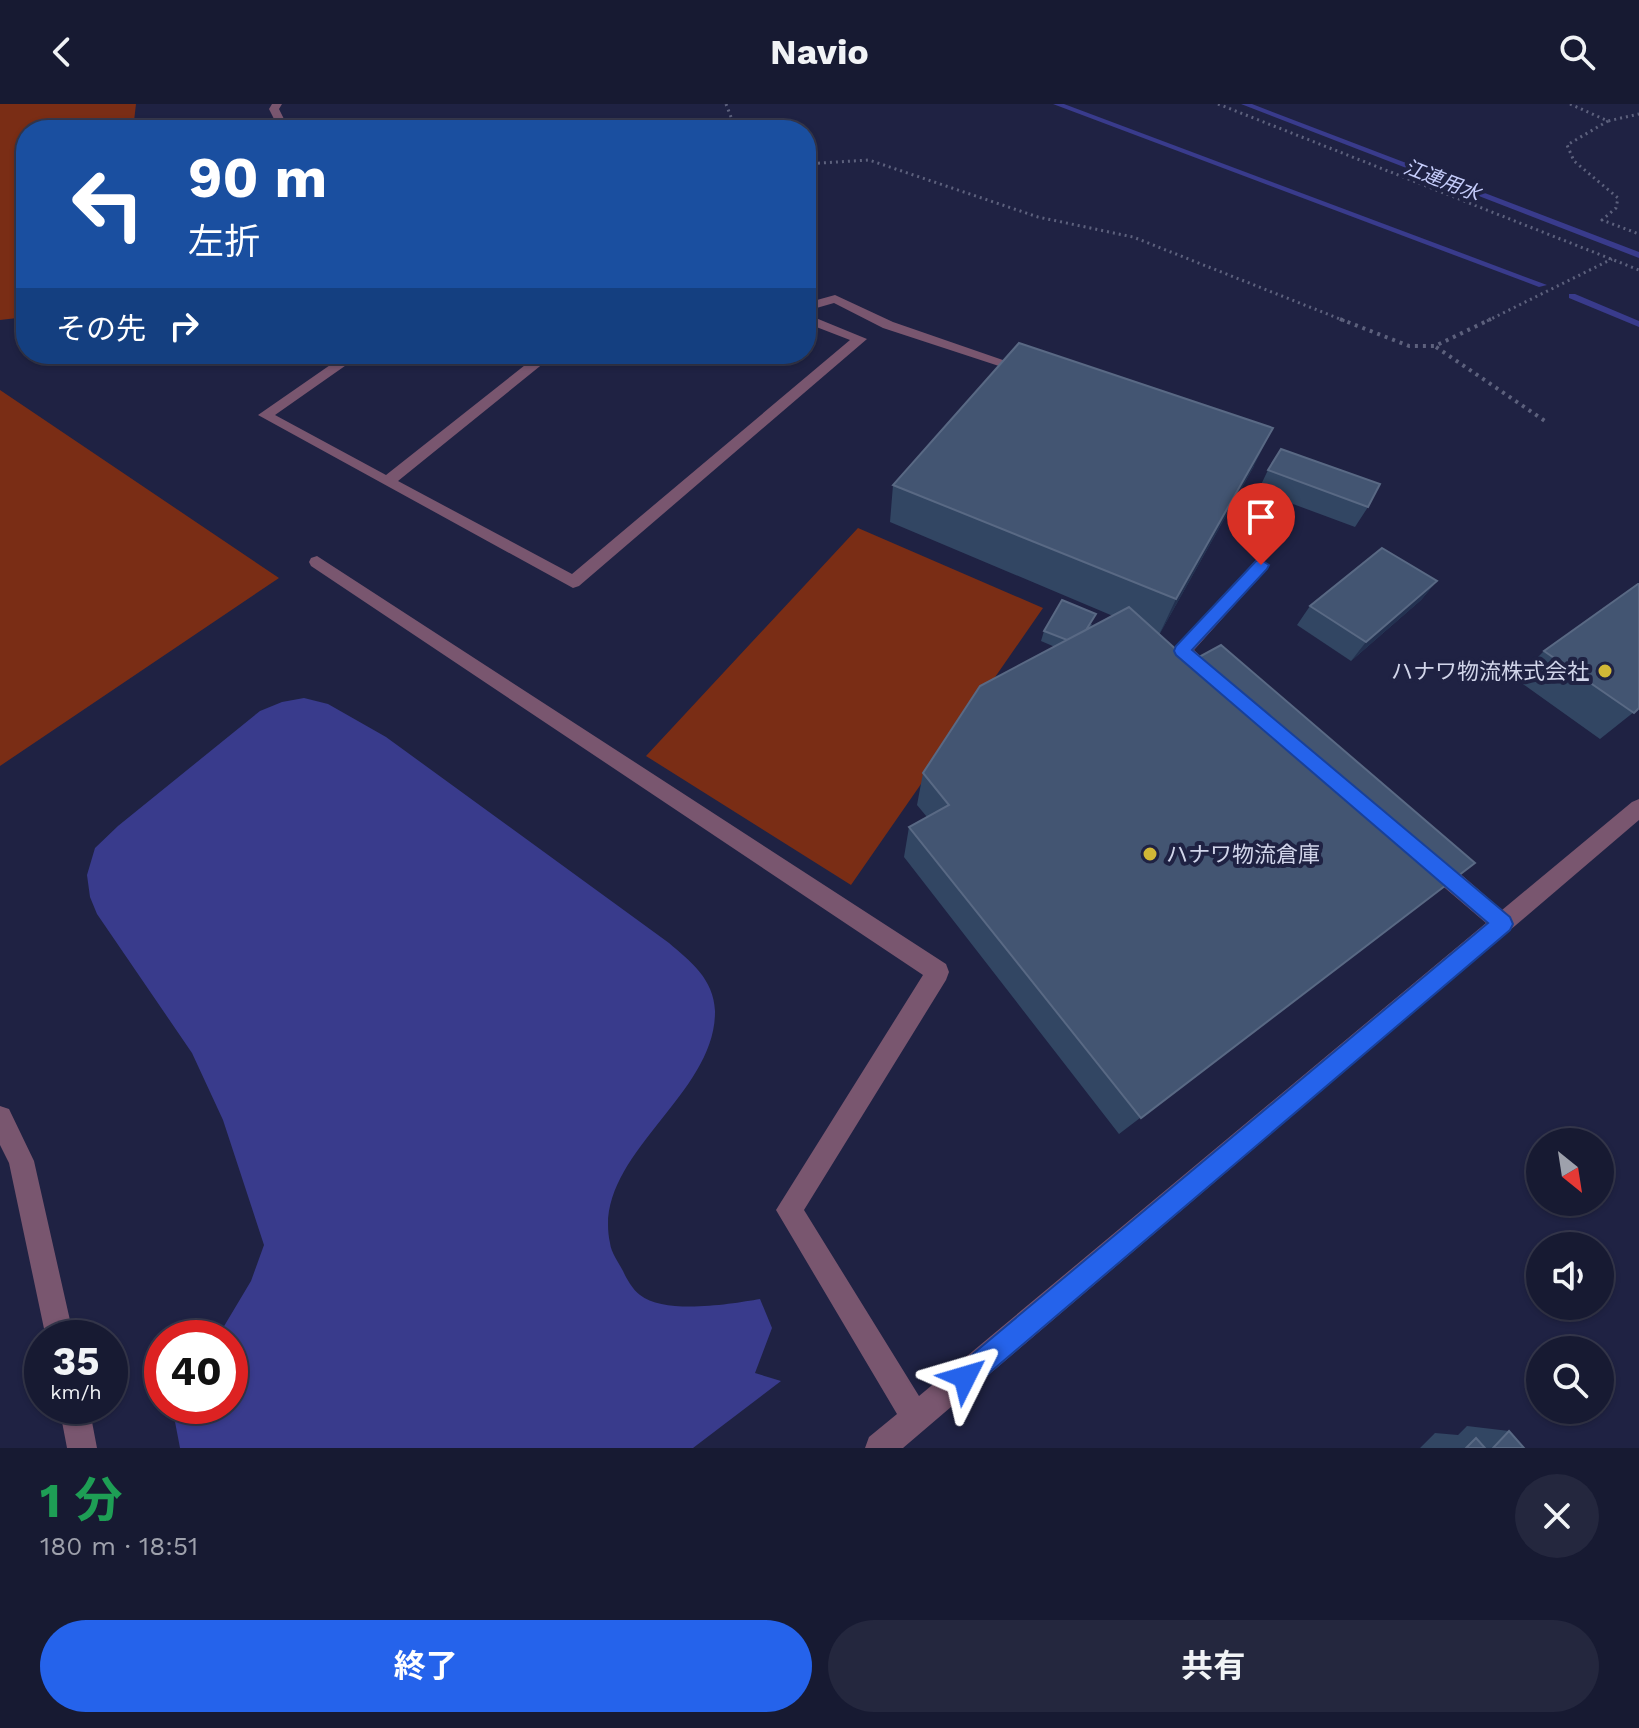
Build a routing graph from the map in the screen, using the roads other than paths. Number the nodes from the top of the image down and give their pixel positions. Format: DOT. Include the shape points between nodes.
graph roads {
  1 [pos="816,304"];
  2 [pos="816,322"];
  3 [pos="340,364"];
  4 [pos="535,364"];
  5 [pos="1040,375"];
  6 [pos="387,482"];
  7 [pos="317,562"];
  8 [pos="1261,565"];
  9 [pos="1230,691"];
  10 [pos="1639,808"];
  11 [pos="1420,853"];
  12 [pos="1503,924"];
  13 [pos="0,1118"];
  14 [pos="56,1320"];
  15 [pos="916,1418"];
  16 [pos="77,1424"];
  17 [pos="82,1448"];
  18 [pos="880,1448"];
  1 -- 5 [label="street" via="835,299 888,325"];
  2 -- 6 [label="street" via="860,339 573,582"];
  3 -- 6 [label="street" via="265,415"];
  4 -- 6 [label="street"];
  7 -- 15 [label="street" via="938,972 789,1210"];
  8 -- 9 [label="street" via="1182,651"];
  10 -- 12 [label="street"];
  11 -- 12 [label="street"];
  12 -- 15 [label="street"];
  13 -- 14 [label="street" via="21,1161"];
  15 -- 18 [label="street"];
  16 -- 17 [label="street"];
}
